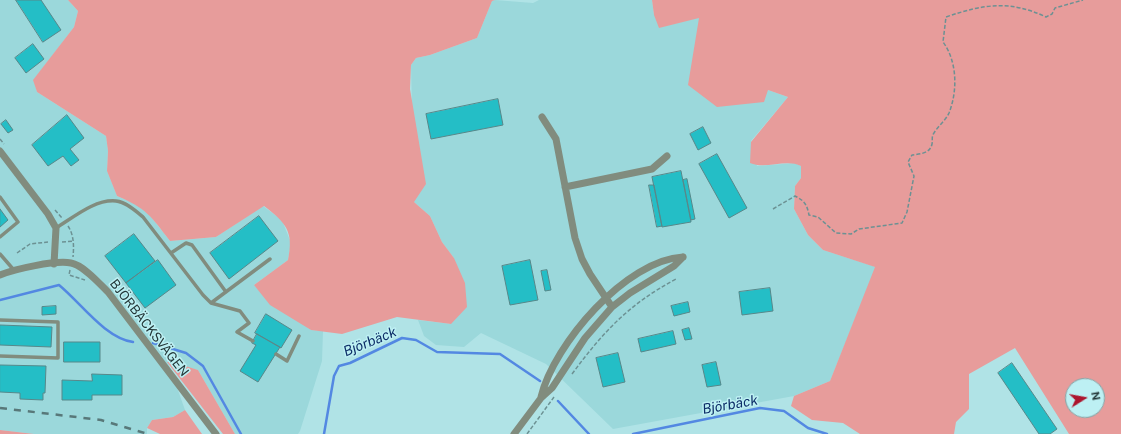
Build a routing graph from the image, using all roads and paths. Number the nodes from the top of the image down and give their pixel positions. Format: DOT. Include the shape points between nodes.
graph roads {
  1 [pos="1083,0"];
  2 [pos="994,3"];
  3 [pos="1029,7"];
  4 [pos="542,117"];
  5 [pos="0,151"];
  6 [pos="667,156"];
  7 [pos="565,186"];
  8 [pos="0,197"];
  9 [pos="773,209"];
  10 [pos="56,228"];
  11 [pos="0,237"];
  12 [pos="74,241"];
  13 [pos="57,243"];
  14 [pos="171,252"];
  15 [pos="17,253"];
  16 [pos="0,254"];
  17 [pos="270,259"];
  18 [pos="54,264"];
  19 [pos="13,269"];
  20 [pos="0,275"];
  21 [pos="676,279"];
  22 [pos="226,292"];
  23 [pos="605,297"];
  24 [pos="211,303"];
  25 [pos="612,307"];
  26 [pos="0,320"];
  27 [pos="299,336"];
  28 [pos="253,341"];
  29 [pos="276,354"];
  30 [pos="0,356"];
  31 [pos="570,375"];
  32 [pos="558,392"];
  33 [pos="541,398"];
  34 [pos="216,434"];
  35 [pos="514,434"];
  36 [pos="527,434"];
  1 -- 3 [label="path" via="1055,8 1052,14 1046,17"];
  2 -- 9 [label="path" via="946,17 943,42 950,52 954,90 948,113 932,136 932,146 925,153 912,156 908,162 914,176 907,212 902,223 860,229 851,234 836,233 818,217 809,215 804,200 795,196"];
  4 -- 7 [label="street" via="556,139"];
  5 -- 10 [label="street"];
  6 -- 7 [label="street" via="652,169"];
  7 -- 23 [label="street" via="582,259"];
  8 -- 11 [label="lane" via="18,222"];
  10 -- 13 [label="street"];
  10 -- 14 [label="lane" via="98,204 117,201 132,207 143,217"];
  12 -- 13 [label="path"];
  13 -- 15 [label="path" via="45,241 30,244"];
  13 -- 18 [label="street"];
  14 -- 22 [label="lane" via="186,244 192,245"];
  14 -- 24 [label="lane"];
  16 -- 19 [label="lane"];
  17 -- 22 [label="lane"];
  18 -- 19 [label="street, BJÖRBÄCKSVÄGEN"];
  18 -- 34 [label="street, BJÖRBÄCKSVÄGEN" via="72,263 108,292"];
  19 -- 20 [label="street, BJÖRBÄCKSVÄGEN"];
  21 -- 31 [label="path" via="636,303 616,320"];
  22 -- 24 [label="lane"];
  23 -- 25 [label="street"];
  23 -- 25 [label="street" via="656,263 670,257 683,256 674,266"];
  23 -- 33 [label="street" via="577,330 560,356 545,381"];
  24 -- 28 [label="lane" via="240,311 249,323 237,332"];
  25 -- 33 [label="street" via="585,338 552,388"];
  26 -- 30 [label="lane" via="58,322 58,358"];
  27 -- 29 [label="lane" via="287,360"];
  32 -- 36 [label="path"];
  33 -- 35 [label="street"];
}
